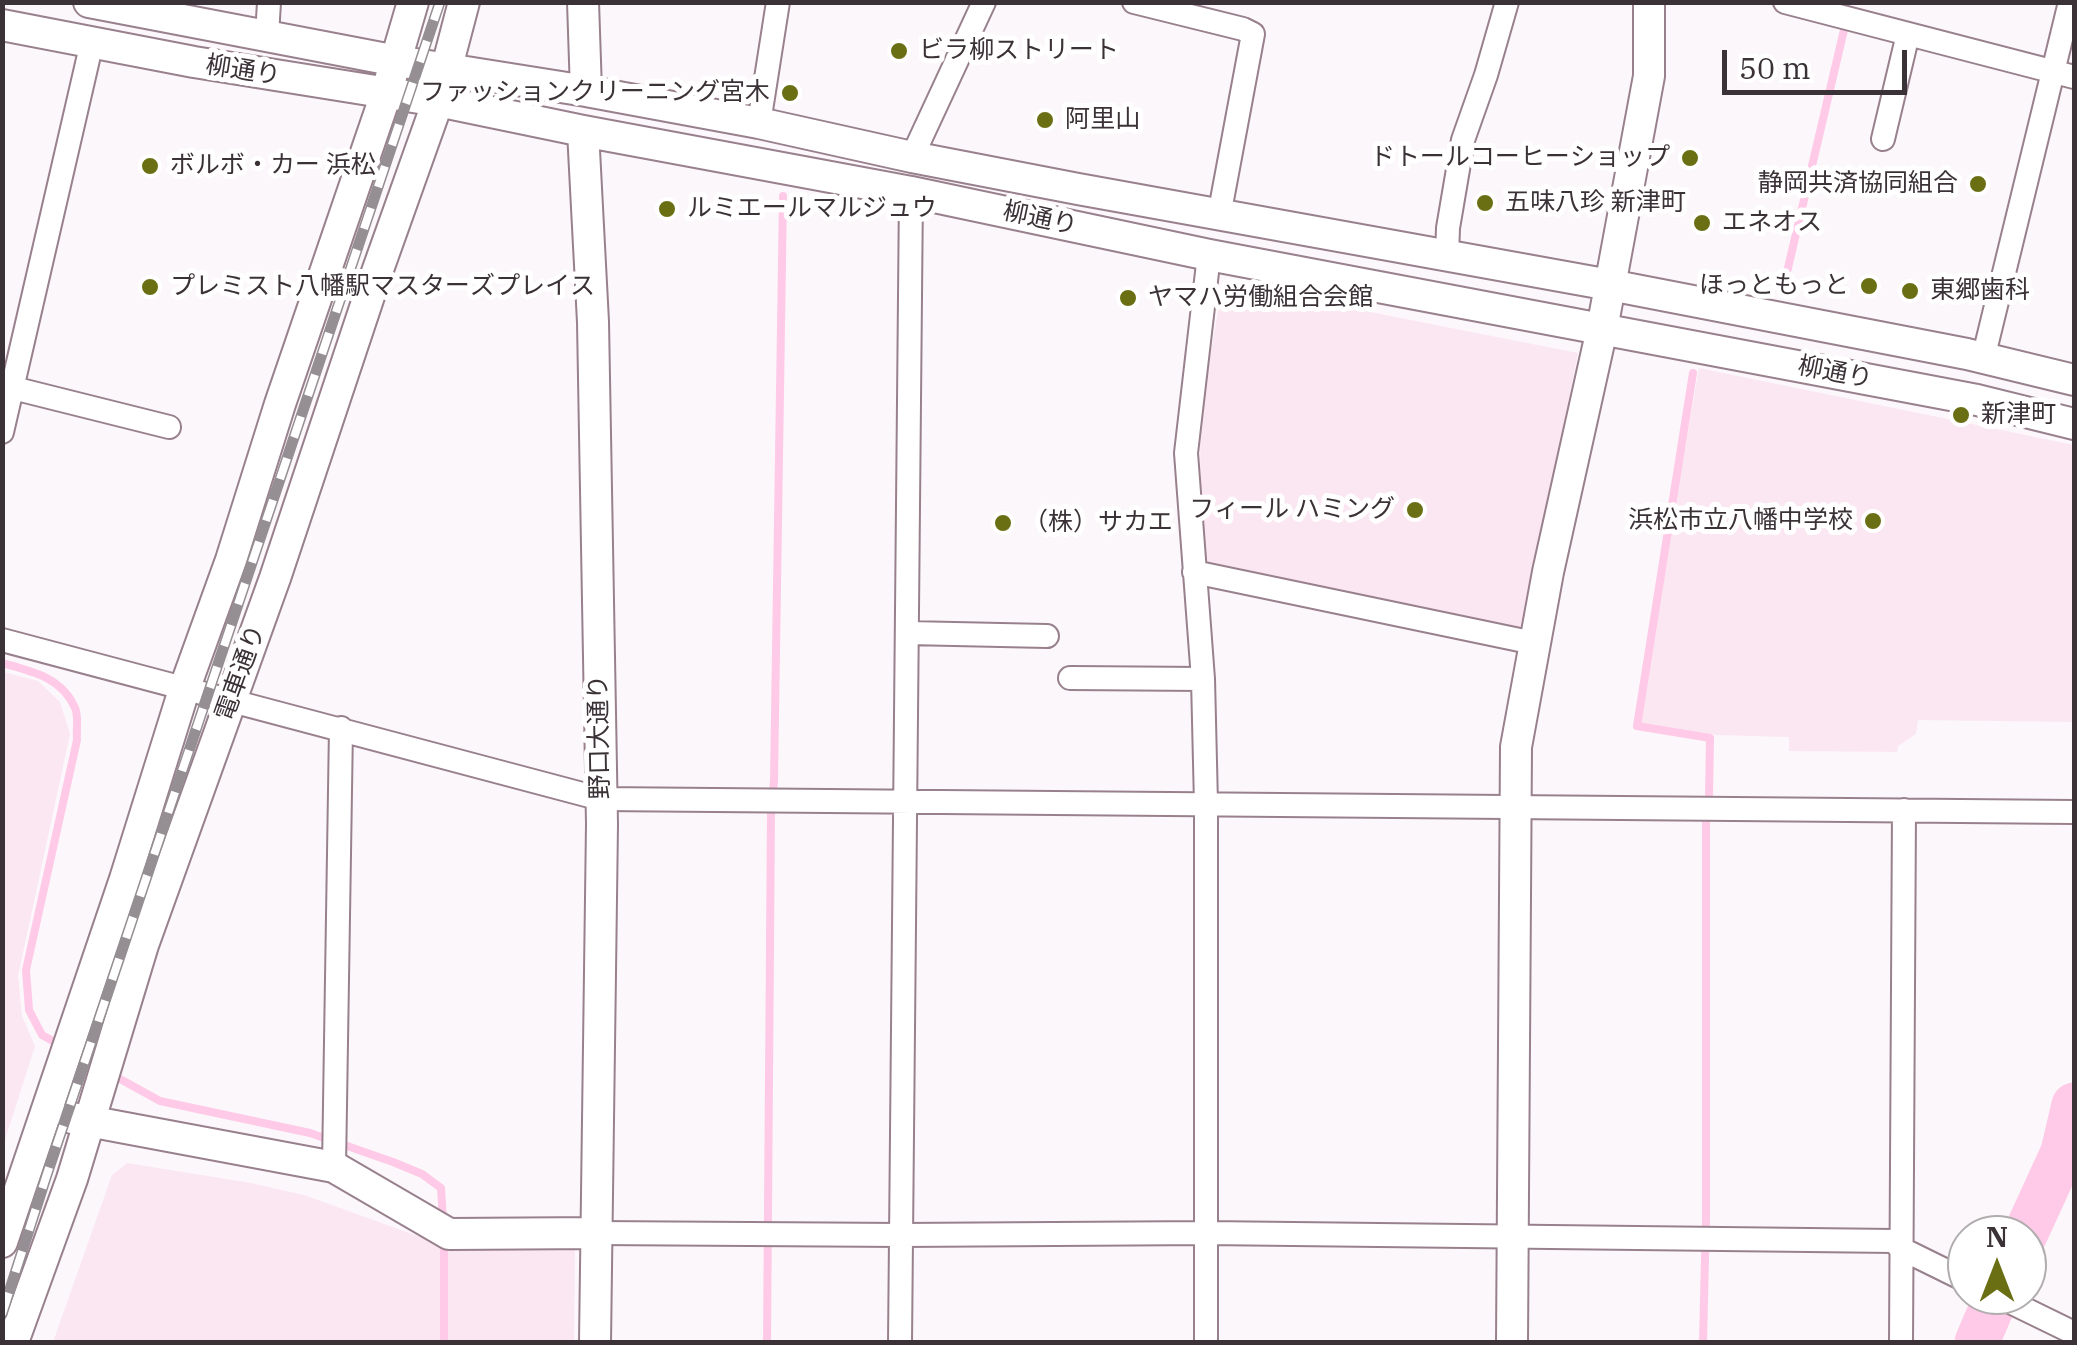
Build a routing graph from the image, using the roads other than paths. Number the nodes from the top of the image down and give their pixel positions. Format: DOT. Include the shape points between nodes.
graph roads {
  1 [pos="88,2"];
  2 [pos="269,2"];
  3 [pos="413,2"];
  4 [pos="464,2"];
  5 [pos="583,2"];
  6 [pos="778,2"];
  7 [pos="984,2"];
  8 [pos="1134,2"];
  9 [pos="1507,2"];
  10 [pos="1650,2"];
  11 [pos="2070,2"];
  12 [pos="1793,4"];
  13 [pos="2,25"];
  14 [pos="1908,34"];
  15 [pos="267,36"];
  16 [pos="92,42"];
  17 [pos="397,60"];
  18 [pos="445,69"];
  19 [pos="2064,75"];
  20 [pos="586,91"];
  21 [pos="386,94"];
  22 [pos="438,101"];
  23 [pos="759,123"];
  24 [pos="584,131"];
  25 [pos="1883,139"];
  26 [pos="912,157"];
  27 [pos="911,192"];
  28 [pos="1219,216"];
  29 [pos="1209,255"];
  30 [pos="1447,256"];
  31 [pos="1610,285"];
  32 [pos="1602,330"];
  33 [pos="1983,358"];
  34 [pos="2074,380"];
  35 [pos="12,388"];
  36 [pos="2074,424"];
  37 [pos="169,426"];
  38 [pos="2,432"];
  39 [pos="1194,572"];
  40 [pos="908,633"];
  41 [pos="1047,636"];
  42 [pos="2,640"];
  43 [pos="1534,643"];
  44 [pos="1070,678"];
  45 [pos="1203,678"];
  46 [pos="184,690"];
  47 [pos="230,701"];
  48 [pos="341,728"];
  49 [pos="601,799"];
  50 [pos="906,801"];
  51 [pos="1206,804"];
  52 [pos="1515,806"];
  53 [pos="1904,810"];
  54 [pos="2074,812"];
  55 [pos="46,1111"];
  56 [pos="90,1122"];
  57 [pos="334,1167"];
  58 [pos="596,1233"];
  59 [pos="1207,1233"];
  60 [pos="902,1235"];
  61 [pos="1512,1236"];
  62 [pos="2,1242"];
  63 [pos="1900,1248"];
  64 [pos="1947,1271"];
  65 [pos="2037,1315"];
  66 [pos="2074,1332"];
  67 [pos="14,1342"];
  68 [pos="595,1342"];
  69 [pos="900,1342"];
  70 [pos="1206,1342"];
  71 [pos="1512,1342"];
  72 [pos="1901,1342"];
  1 -- 15 [label="street, 柳通り"];
  2 -- 15 [label="street"];
  3 -- 17 [label="street, 電車通り"];
  4 -- 18 [label="street, 電車通り"];
  5 -- 20 [label="street"];
  6 -- 23 [label="street"];
  7 -- 26 [label="street"];
  8 -- 28 [label="street" via="1254,34"];
  9 -- 30 [label="street" via="1463,140"];
  10 -- 31 [label="street" via="1649,76"];
  11 -- 19 [label="street"];
  12 -- 14 [label="street"];
  13 -- 16 [label="street, 柳通り"];
  14 -- 19 [label="street"];
  14 -- 25 [label="street"];
  15 -- 17 [label="street, 柳通り"];
  16 -- 21 [label="street, 柳通り"];
  16 -- 35 [label="street"];
  17 -- 18 [label="street, 柳通り"];
  17 -- 21 [label="street, 電車通り"];
  18 -- 20 [label="street, 柳通り"];
  18 -- 22 [label="street, 電車通り"];
  19 -- 33 [label="street"];
  20 -- 23 [label="street, 柳通り"];
  21 -- 22 [label="street, 柳通り"];
  21 -- 46 [label="street, 電車通り"];
  22 -- 24 [label="street, 柳通り"];
  22 -- 47 [label="street, 電車通り"];
  23 -- 26 [label="street, 柳通り"];
  24 -- 27 [label="street, 柳通り"];
  24 -- 49 [label="street, 野口大通り"];
  26 -- 28 [label="street, 柳通り"];
  27 -- 29 [label="street, 柳通り"];
  27 -- 40 [label="street"];
  28 -- 30 [label="street, 柳通り"];
  29 -- 32 [label="street, 柳通り"];
  29 -- 39 [label="street" via="1186,453"];
  30 -- 31 [label="street, 柳通り"];
  31 -- 32 [label="street"];
  31 -- 33 [label="street, 柳通り"];
  32 -- 36 [label="street, 柳通り"];
  32 -- 43 [label="street"];
  33 -- 34 [label="street, 柳通り"];
  35 -- 37 [label="street"];
  35 -- 38 [label="street"];
  39 -- 43 [label="street"];
  39 -- 45 [label="street"];
  40 -- 41 [label="street"];
  40 -- 50 [label="street"];
  42 -- 46 [label="street"];
  43 -- 52 [label="street" via="1516,747"];
  44 -- 45 [label="street"];
  45 -- 51 [label="street"];
  46 -- 47 [label="street"];
  46 -- 55 [label="street, 電車通り"];
  47 -- 48 [label="street"];
  47 -- 56 [label="street, 電車通り" via="143,945"];
  48 -- 49 [label="street"];
  48 -- 57 [label="street"];
  49 -- 50 [label="street"];
  49 -- 58 [label="street, 野口大通り"];
  50 -- 51 [label="street"];
  50 -- 60 [label="street"];
  51 -- 52 [label="street"];
  51 -- 59 [label="street"];
  52 -- 53 [label="street"];
  52 -- 61 [label="street"];
  53 -- 54 [label="street"];
  53 -- 63 [label="street"];
  55 -- 56 [label="street"];
  55 -- 62 [label="street, 電車通り"];
  56 -- 57 [label="street"];
  56 -- 67 [label="street, 電車通り"];
  57 -- 58 [label="street" via="450,1234"];
  58 -- 60 [label="street"];
  58 -- 68 [label="street, 野口大通り"];
  59 -- 60 [label="street"];
  59 -- 61 [label="street"];
  59 -- 70 [label="street"];
  60 -- 69 [label="street"];
  61 -- 63 [label="street" via="1894,1241"];
  61 -- 71 [label="street"];
  63 -- 64 [label="street"];
  63 -- 72 [label="street"];
  65 -- 66 [label="street"];
}
